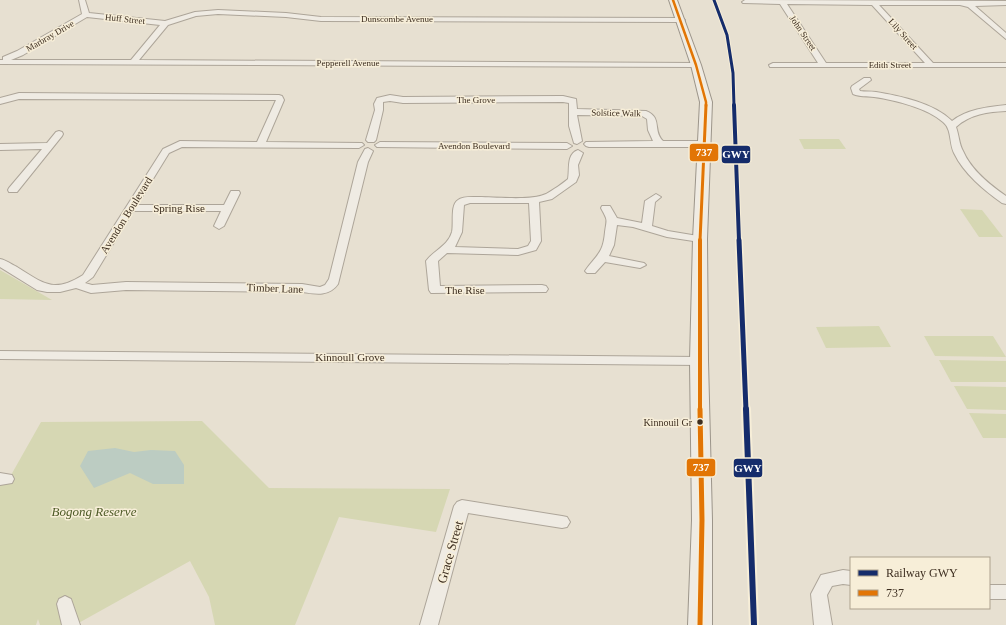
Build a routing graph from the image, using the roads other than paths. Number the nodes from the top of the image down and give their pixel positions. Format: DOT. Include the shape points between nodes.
graph roads {
  1 [pos="82,0"];
  2 [pos="673,0"];
  3 [pos="745,2"];
  4 [pos="782,2"];
  5 [pos="966,2"];
  6 [pos="874,3"];
  7 [pos="1006,3"];
  8 [pos="86,15"];
  9 [pos="681,20"];
  10 [pos="165,23"];
  11 [pos="1006,37"];
  12 [pos="0,62"];
  13 [pos="134,62"];
  14 [pos="823,64"];
  15 [pos="696,65"];
  16 [pos="773,65"];
  17 [pos="855,65"];
  18 [pos="931,65"];
  19 [pos="1006,65"];
  20 [pos="867,80"];
  21 [pos="874,95"];
  22 [pos="0,101"];
  23 [pos="1006,108"];
  24 [pos="573,112"];
  25 [pos="952,126"];
  26 [pos="59,134"];
  27 [pos="577,141"];
  28 [pos="260,145"];
  29 [pos="366,145"];
  30 [pos="661,145"];
  31 [pos="49,146"];
  32 [pos="567,146"];
  33 [pos="0,147"];
  34 [pos="704,148"];
  35 [pos="585,149"];
  36 [pos="13,190"];
  37 [pos="235,193"];
  38 [pos="656,197"];
  39 [pos="534,200"];
  40 [pos="1006,201"];
  41 [pos="131,208"];
  42 [pos="228,208"];
  43 [pos="606,208"];
  44 [pos="613,221"];
  45 [pos="219,226"];
  46 [pos="647,228"];
  47 [pos="700,239"];
  48 [pos="445,250"];
  49 [pos="603,258"];
  50 [pos="0,262"];
  51 [pos="640,265"];
  52 [pos="591,271"];
  53 [pos="76,284"];
  54 [pos="542,289"];
  55 [pos="0,355"];
  56 [pos="699,361"];
  57 [pos="562,522"];
  58 [pos="850,578"];
  59 [pos="990,592"];
  60 [pos="1006,592"];
  61 [pos="64,604"];
  62 [pos="71,625"];
  63 [pos="429,625"];
  64 [pos="700,625"];
  65 [pos="823,625"];
  1 -- 8 [label="street, Marbray Drive"];
  2 -- 9 [label="street"];
  3 -- 4 [label="street"];
  4 -- 6 [label="street"];
  4 -- 14 [label="street, John Street"];
  5 -- 6 [label="street"];
  5 -- 7 [label="street"];
  5 -- 11 [label="street"];
  6 -- 18 [label="street, Lily Street"];
  8 -- 10 [label="street, Huff Street"];
  8 -- 12 [label="street, Marbray Drive"];
  9 -- 10 [label="street, Dunscombe Avenue" via="321,19 218,12 195,14"];
  9 -- 15 [label="street"];
  10 -- 13 [label="street"];
  12 -- 13 [label="street, Pepperell Avenue"];
  13 -- 15 [label="street, Pepperell Avenue"];
  14 -- 16 [label="street, Edith Street"];
  14 -- 17 [label="street, Edith Street"];
  15 -- 34 [label="street" via="706,102"];
  17 -- 18 [label="street, Edith Street"];
  17 -- 20 [label="street"];
  18 -- 19 [label="street, Edith Street"];
  20 -- 21 [label="street" via="875,90"];
  20 -- 21 [label="street" via="855,88 856,92"];
  21 -- 25 [label="street" via="923,108 940,116"];
  22 -- 28 [label="street" via="18,96 279,98 277,109"];
  23 -- 25 [label="street" via="972,114"];
  24 -- 27 [label="street, The Grove"];
  24 -- 29 [label="street, The Grove" via="573,101 563,98 384,98 378,104 379,110"];
  24 -- 30 [label="street, Solstice Walk" via="643,113 651,117 654,138"];
  25 -- 40 [label="street" via="956,147 967,165"];
  26 -- 31 [label="street"];
  27 -- 32 [label="street"];
  27 -- 35 [label="street"];
  28 -- 29 [label="street, Avendon Boulevard"];
  28 -- 41 [label="street, Avendon Boulevard" via="180,144 171,147"];
  29 -- 32 [label="street, Avendon Boulevard" via="378,141 380,145"];
  29 -- 53 [label="street, Timber Lane" via="335,271 335,280 328,288 315,290 126,286 91,289"];
  30 -- 34 [label="street"];
  30 -- 35 [label="street"];
  31 -- 33 [label="street"];
  31 -- 36 [label="street"];
  32 -- 35 [label="street" via="570,151"];
  34 -- 35 [label="street"];
  34 -- 47 [label="street"];
  35 -- 39 [label="street, The Rise" via="573,165 573,180 548,196"];
  37 -- 42 [label="street"];
  38 -- 46 [label="street" via="650,201"];
  39 -- 48 [label="street, The Rise" via="462,201 459,204 456,235"];
  39 -- 48 [label="street" via="536,241 532,248 518,252"];
  41 -- 42 [label="street, Spring Rise"];
  41 -- 53 [label="street, Avendon Boulevard" via="87,277"];
  42 -- 45 [label="street"];
  43 -- 44 [label="street"];
  44 -- 46 [label="street"];
  44 -- 49 [label="street" via="609,244"];
  46 -- 47 [label="street"];
  47 -- 56 [label="street"];
  48 -- 54 [label="street, The Rise" via="432,261 435,290"];
  49 -- 51 [label="street"];
  49 -- 52 [label="street"];
  50 -- 53 [label="street, Avendon Boulevard" via="41,287 58,289"];
  55 -- 56 [label="street, Kinnoull Grove"];
  56 -- 64 [label="street" via="702,520"];
  57 -- 63 [label="street, Grace Street" via="462,506"];
  58 -- 65 [label="street" via="827,580 819,594"];
  59 -- 60 [label="street"];
  61 -- 62 [label="street"];
}
